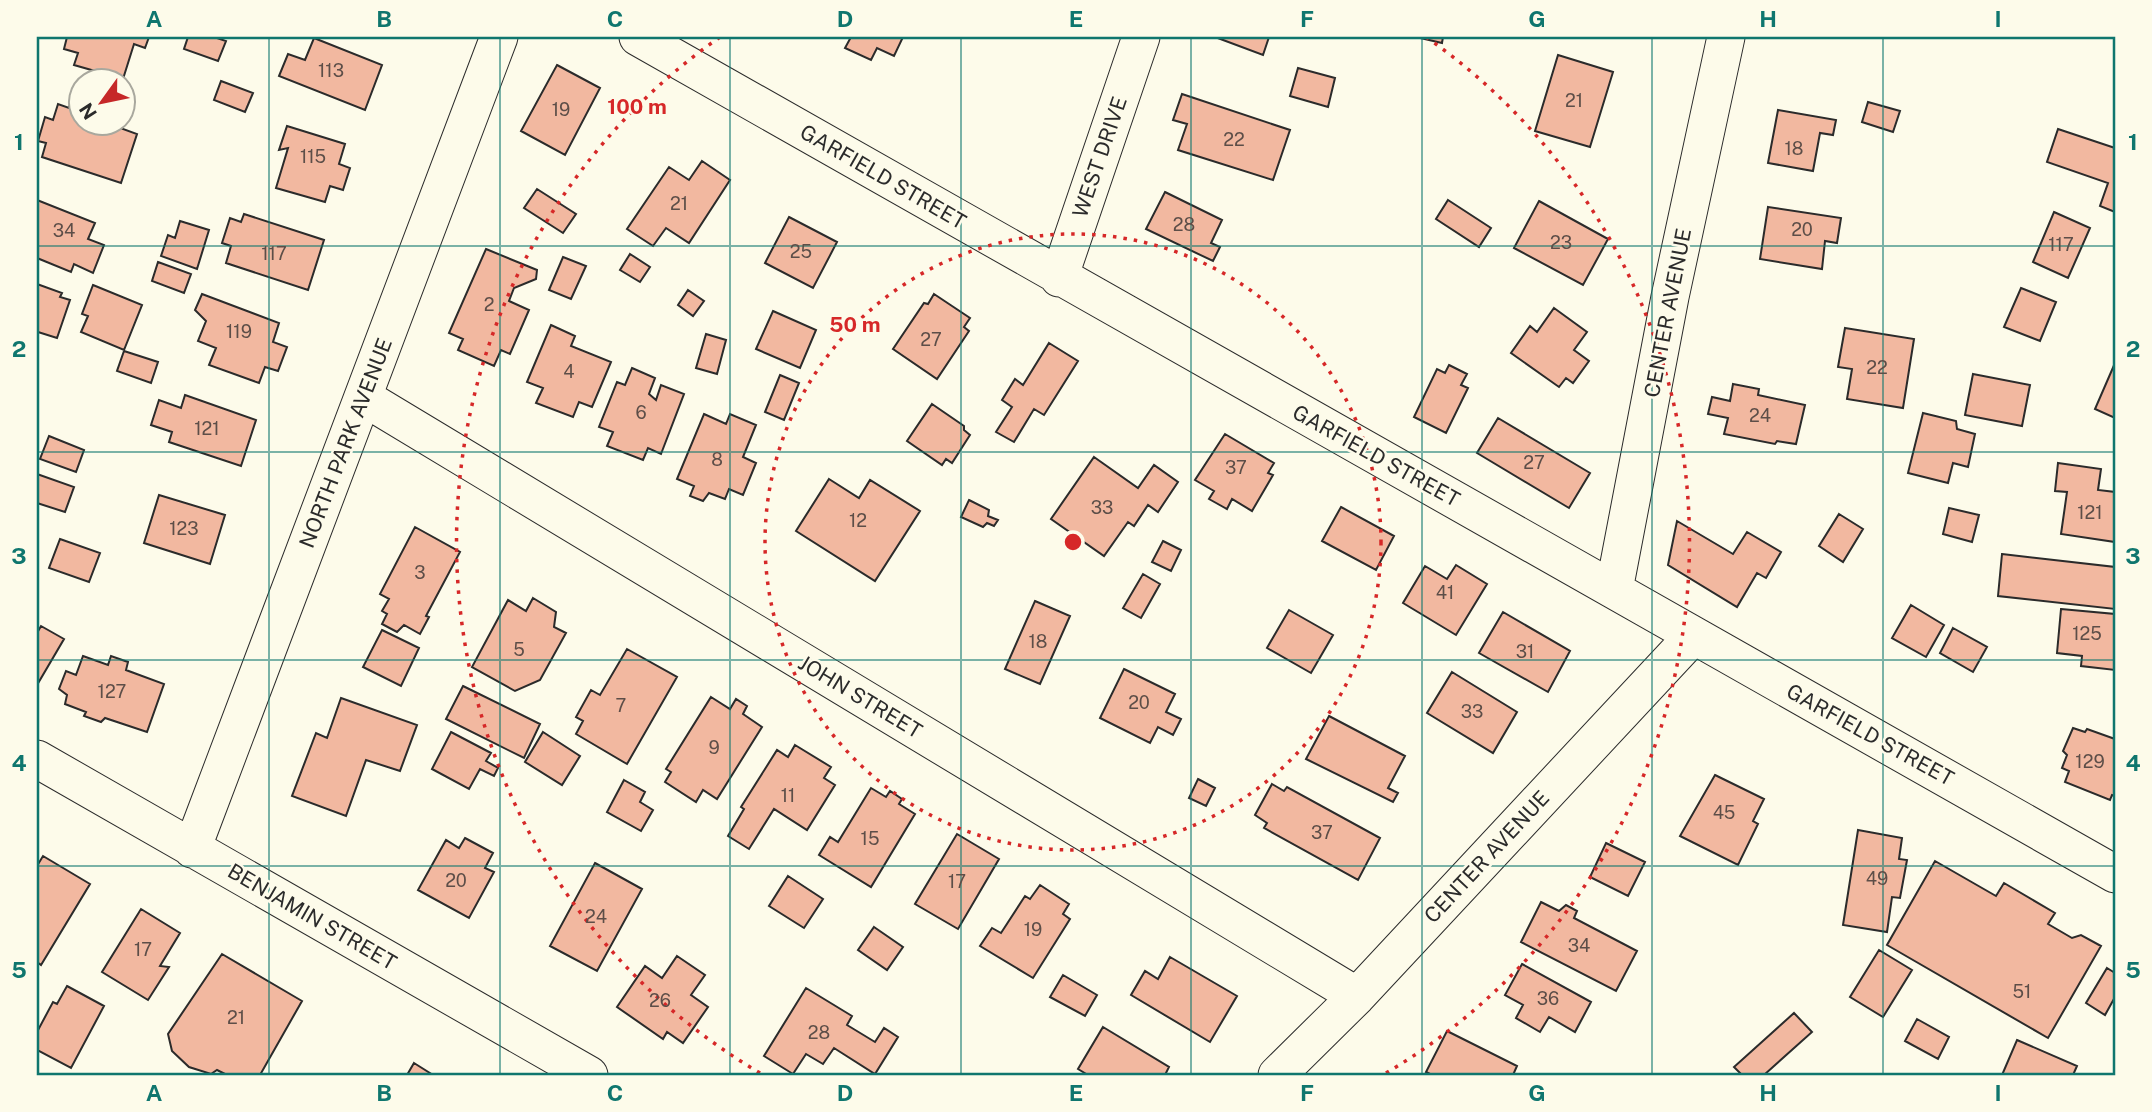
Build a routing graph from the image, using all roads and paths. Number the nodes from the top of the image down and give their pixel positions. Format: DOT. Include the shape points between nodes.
graph roads {
  1 [pos="499,37"];
  2 [pos="638,37"];
  3 [pos="1141,37"];
  4 [pos="1727,37"];
  5 [pos="1059,278"];
  6 [pos="363,397"];
  7 [pos="1614,590"];
  8 [pos="1693,635"];
  9 [pos="37,758"];
  10 [pos="192,849"];
  11 [pos="2115,874"];
  12 [pos="1357,996"];
  13 [pos="589,1075"];
  14 [pos="1277,1075"];
  1 -- 6 [label="street, NORTH PARK AVENUE"];
  2 -- 5 [label="street, GARFIELD STREET"];
  3 -- 5 [label="street, WEST DRIVE"];
  4 -- 7 [label="street, CENTER AVENUE" via="1670,297"];
  5 -- 7 [label="street, GARFIELD STREET"];
  6 -- 10 [label="street, NORTH PARK AVENUE"];
  6 -- 12 [label="street, JOHN STREET"];
  7 -- 8 [label="street, GARFIELD STREET"];
  8 -- 11 [label="street, GARFIELD STREET"];
  8 -- 12 [label="street, CENTER AVENUE"];
  9 -- 10 [label="street, BENJAMIN STREET"];
  10 -- 13 [label="street, BENJAMIN STREET"];
  12 -- 14 [label="street, CENTER AVENUE"];
}
